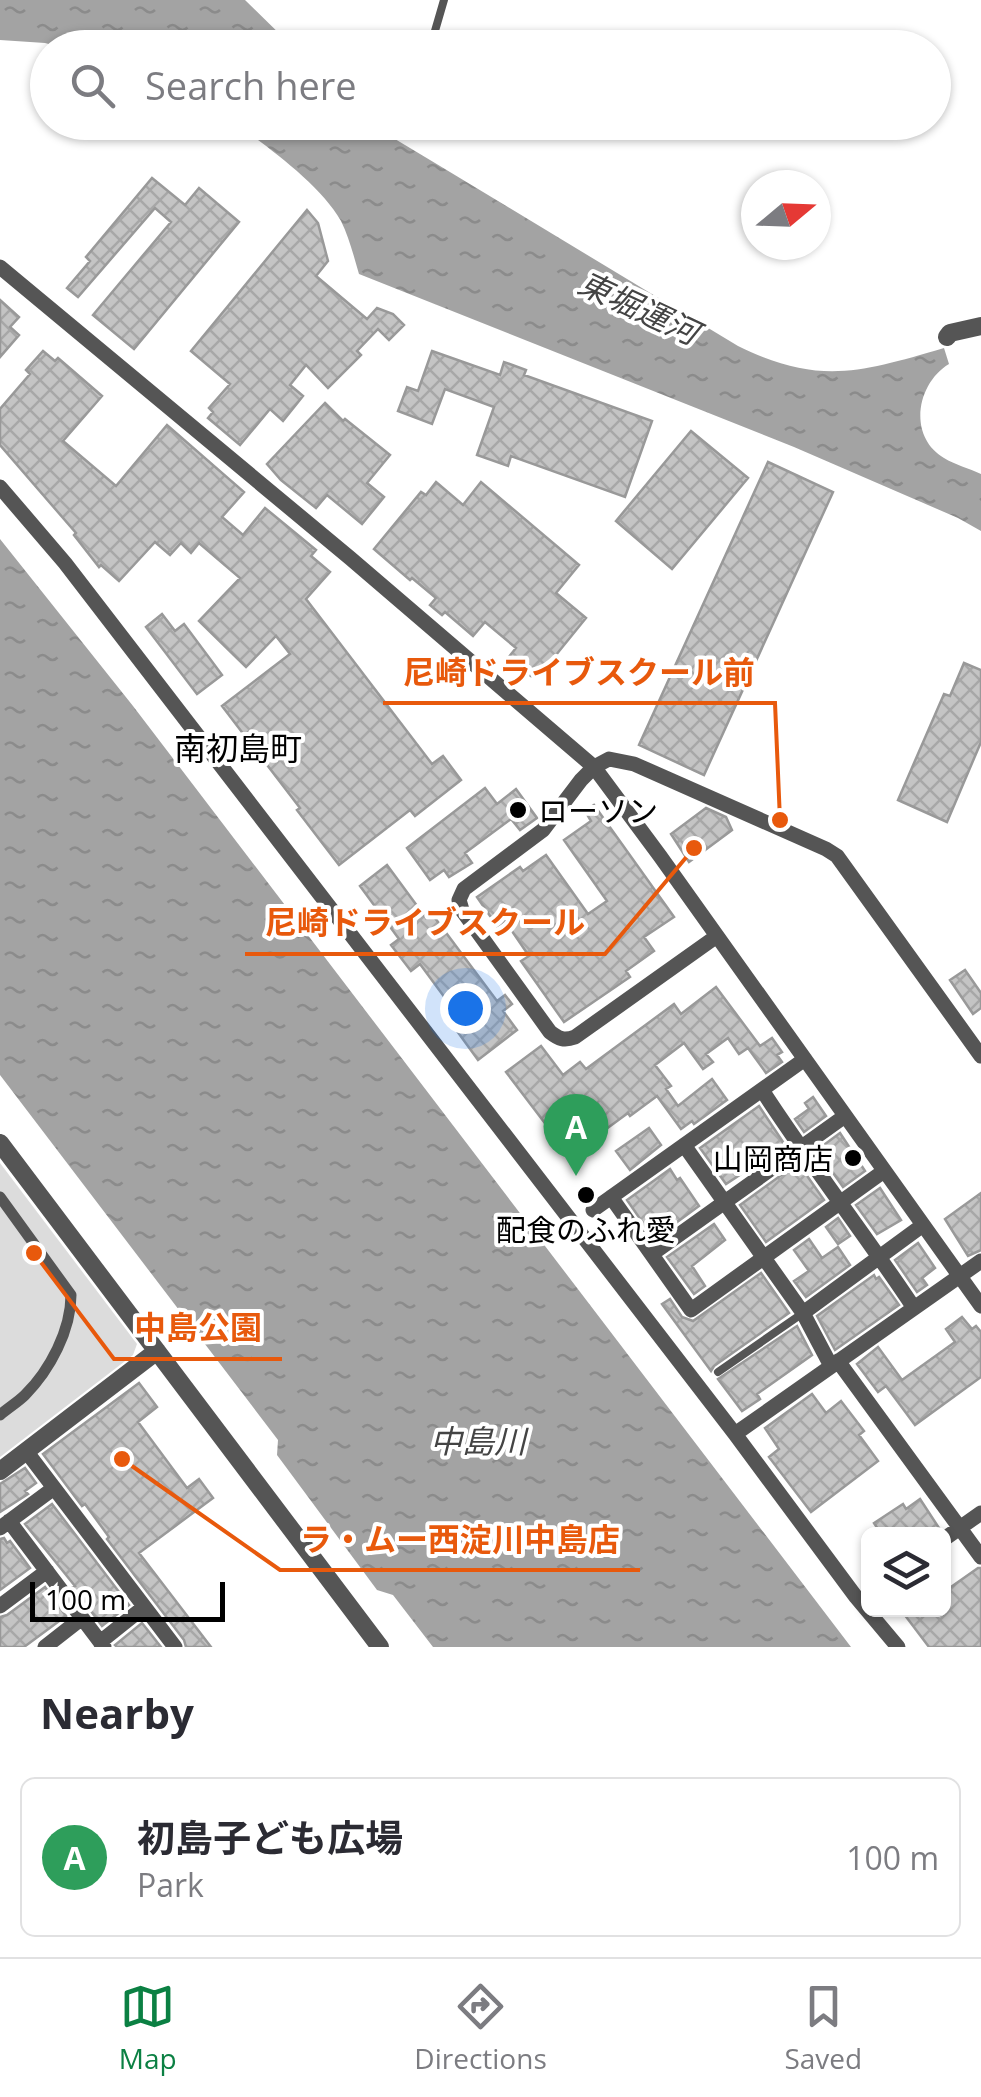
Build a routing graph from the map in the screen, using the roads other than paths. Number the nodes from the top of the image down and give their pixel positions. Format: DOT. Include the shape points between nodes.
graph roads {
  1 [pos="444,0"];
  2 [pos="435,30"];
  3 [pos="0,267"];
  4 [pos="981,326"];
  5 [pos="947,337"];
  6 [pos="0,487"];
  7 [pos="594,767"];
  8 [pos="718,936"];
  9 [pos="981,1056"];
  10 [pos="805,1059"];
  11 [pos="762,1090"];
  12 [pos="845,1116"];
  13 [pos="0,1143"];
  14 [pos="684,1146"];
  15 [pos="800,1149"];
  16 [pos="884,1171"];
  17 [pos="0,1197"];
  18 [pos="612,1197"];
  19 [pos="726,1202"];
  20 [pos="840,1204"];
  21 [pos="593,1210"];
  22 [pos="923,1225"];
  23 [pos="652,1254"];
  24 [pos="765,1257"];
  25 [pos="880,1257"];
  26 [pos="981,1261"];
  27 [pos="960,1276"];
  28 [pos="981,1306"];
  29 [pos="914,1308"];
  30 [pos="803,1314"];
  31 [pos="158,1351"];
  32 [pos="834,1364"];
  33 [pos="718,1372"];
  34 [pos="0,1414"];
  35 [pos="735,1434"];
  36 [pos="26,1452"];
  37 [pos="0,1471"];
  38 [pos="54,1488"];
  39 [pos="981,1513"];
  40 [pos="5,1525"];
  41 [pos="960,1528"];
  42 [pos="951,1534"];
  43 [pos="981,1557"];
  44 [pos="47,1571"];
  45 [pos="861,1591"];
  46 [pos="0,1606"];
  47 [pos="144,1607"];
  48 [pos="878,1617"];
  49 [pos="82,1618"];
  50 [pos="102,1645"];
  51 [pos="45,1647"];
  52 [pos="175,1647"];
  53 [pos="380,1647"];
  54 [pos="898,1647"];
  1 -- 2 [label="lane"];
  3 -- 7 [label="street"];
  4 -- 5 [label="street"];
  6 -- 35 [label="street"];
  7 -- 8 [label="street"];
  7 -- 8 [label="street" via="542,830 459,900 550,1032 558,1039 575,1037"];
  7 -- 9 [label="street" via="610,759 634,764 832,852"];
  8 -- 10 [label="street"];
  10 -- 11 [label="street"];
  10 -- 12 [label="street"];
  11 -- 14 [label="street"];
  11 -- 15 [label="street"];
  12 -- 15 [label="street"];
  12 -- 16 [label="street"];
  13 -- 31 [label="street"];
  14 -- 18 [label="street"];
  14 -- 19 [label="street"];
  15 -- 19 [label="street"];
  15 -- 20 [label="street"];
  16 -- 20 [label="street"];
  16 -- 22 [label="street"];
  17 -- 34 [label="street" via="71,1294 50,1362"];
  18 -- 21 [label="street"];
  18 -- 23 [label="street"];
  19 -- 23 [label="street"];
  19 -- 24 [label="street"];
  20 -- 24 [label="street"];
  20 -- 25 [label="street"];
  22 -- 25 [label="street"];
  22 -- 27 [label="street"];
  23 -- 24 [label="street" via="691,1310"];
  24 -- 30 [label="street"];
  25 -- 29 [label="street"];
  25 -- 30 [label="street"];
  26 -- 27 [label="street"];
  27 -- 28 [label="street"];
  27 -- 29 [label="street"];
  29 -- 32 [label="street"];
  30 -- 32 [label="street"];
  30 -- 33 [label="lane"];
  31 -- 36 [label="street"];
  31 -- 53 [label="street"];
  32 -- 35 [label="street"];
  32 -- 41 [label="street"];
  35 -- 45 [label="street"];
  36 -- 37 [label="street"];
  36 -- 38 [label="street"];
  38 -- 40 [label="street"];
  38 -- 47 [label="street"];
  39 -- 41 [label="street"];
  40 -- 44 [label="street"];
  41 -- 42 [label="street"];
  41 -- 43 [label="street"];
  44 -- 46 [label="street"];
  44 -- 49 [label="street"];
  47 -- 50 [label="street"];
  47 -- 52 [label="street"];
  48 -- 54 [label="street"];
  49 -- 50 [label="street"];
  49 -- 51 [label="street"];
}
